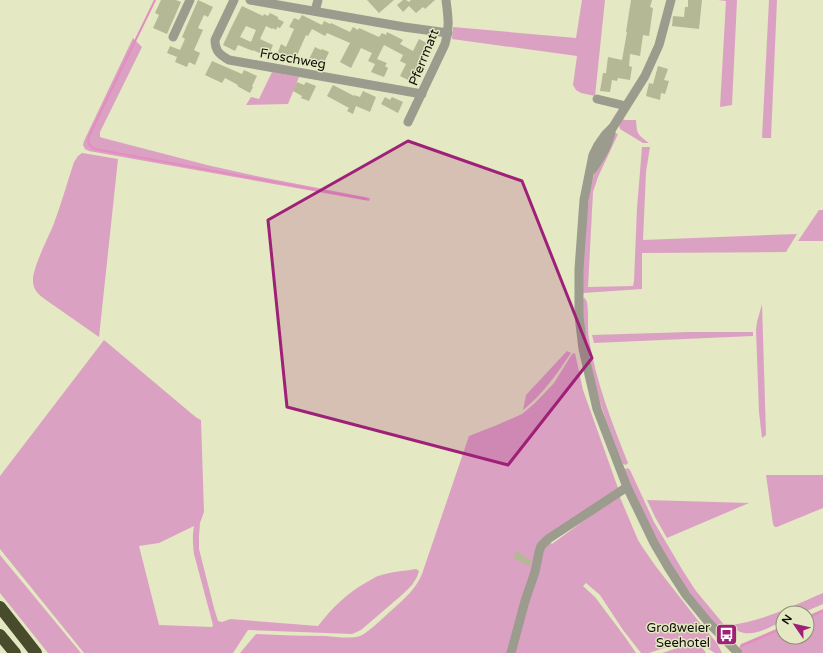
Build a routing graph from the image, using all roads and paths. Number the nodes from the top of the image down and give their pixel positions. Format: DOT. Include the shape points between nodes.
graph roads {
  1 [pos="190,0"];
  2 [pos="234,0"];
  3 [pos="250,0"];
  4 [pos="318,0"];
  5 [pos="446,0"];
  6 [pos="671,0"];
  7 [pos="315,11"];
  8 [pos="448,33"];
  9 [pos="173,37"];
  10 [pos="422,94"];
  11 [pos="597,99"];
  12 [pos="626,106"];
  13 [pos="408,122"];
  14 [pos="627,487"];
  15 [pos="0,608"];
  16 [pos="0,635"];
  17 [pos="14,653"];
  18 [pos="36,653"];
  19 [pos="511,653"];
  20 [pos="738,653"];
  1 -- 9 [label="street"];
  2 -- 10 [label="street, Froschweg" via="215,40 215,47 223,57"];
  3 -- 7 [label="street"];
  4 -- 7 [label="street"];
  5 -- 8 [label="street, Pferrmatt"];
  6 -- 12 [label="street" via="659,45 645,76"];
  7 -- 8 [label="street"];
  8 -- 10 [label="street, Pferrmatt"];
  10 -- 13 [label="street, Pferrmatt"];
  11 -- 12 [label="street"];
  12 -- 14 [label="street" via="613,127 602,156 589,174 584,200 579,269 579,316 582,348 597,409"];
  14 -- 19 [label="street" via="541,546"];
  14 -- 20 [label="street" via="654,543 686,595"];
  15 -- 18 [label="highway"];
  16 -- 17 [label="highway"];
}
